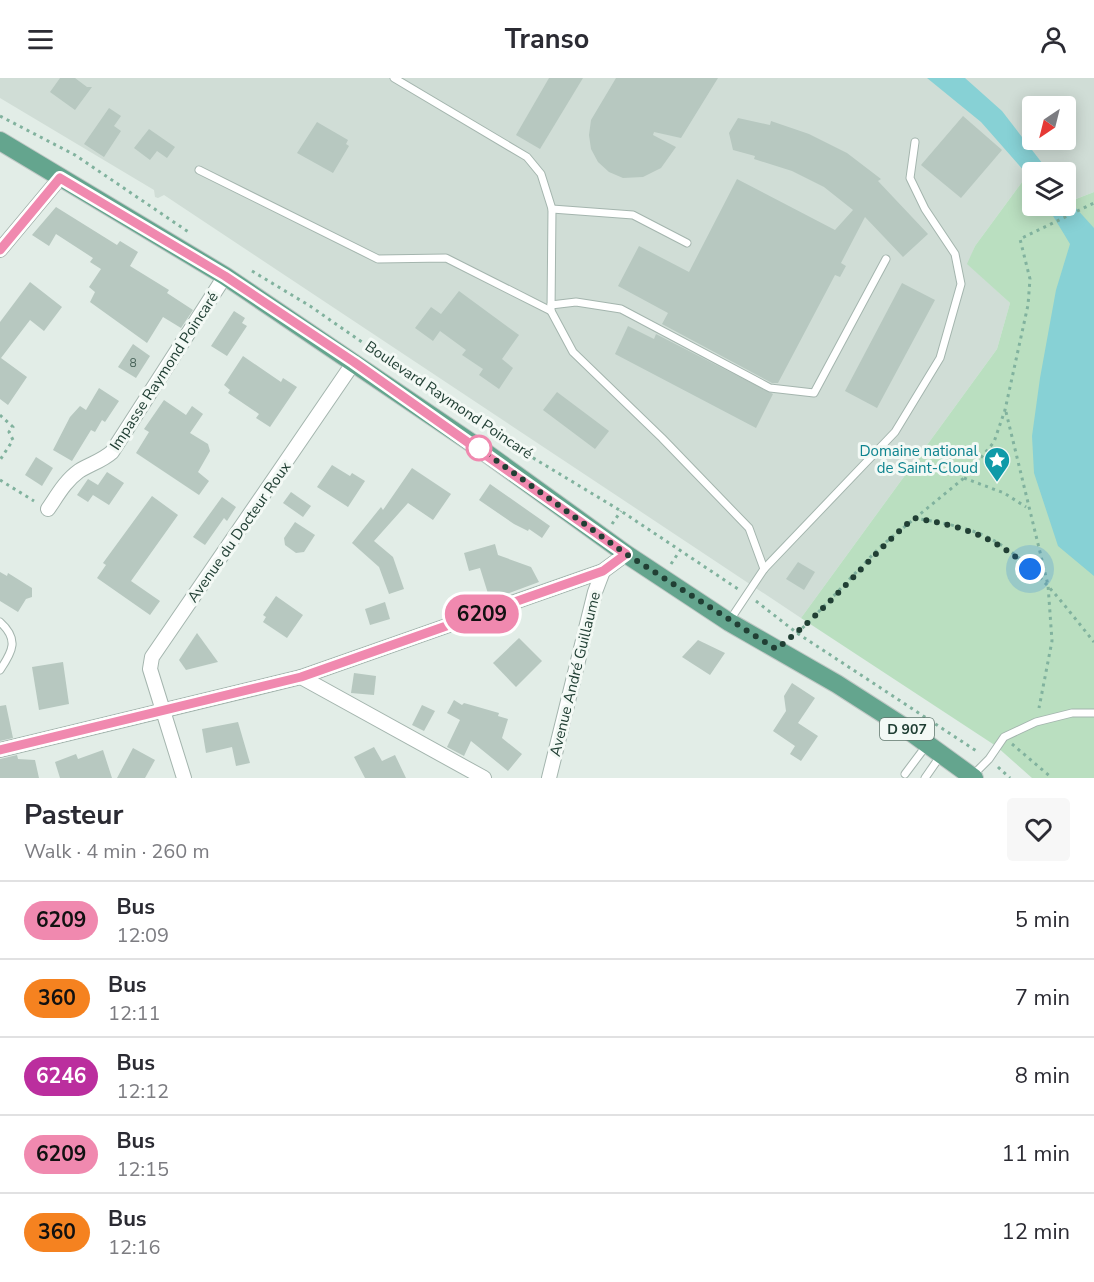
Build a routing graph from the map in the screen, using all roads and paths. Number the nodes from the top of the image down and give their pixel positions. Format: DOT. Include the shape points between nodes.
graph roads {
  1 [pos="394,78"];
  2 [pos="0,116"];
  3 [pos="0,141"];
  4 [pos="915,142"];
  5 [pos="199,170"];
  6 [pos="60,178"];
  7 [pos="1094,203"];
  8 [pos="552,209"];
  9 [pos="200,240"];
  10 [pos="687,243"];
  11 [pos="0,250"];
  12 [pos="886,259"];
  13 [pos="250,270"];
  14 [pos="225,276"];
  15 [pos="551,308"];
  16 [pos="354,362"];
  17 [pos="1005,410"];
  18 [pos="0,415"];
  19 [pos="0,460"];
  20 [pos="964,478"];
  21 [pos="0,480"];
  22 [pos="1027,508"];
  23 [pos="48,509"];
  24 [pos="914,518"];
  25 [pos="626,554"];
  26 [pos="764,569"];
  27 [pos="603,571"];
  28 [pos="1048,585"];
  29 [pos="747,594"];
  30 [pos="0,622"];
  31 [pos="729,622"];
  32 [pos="797,633"];
  33 [pos="1094,642"];
  34 [pos="776,649"];
  35 [pos="0,670"];
  36 [pos="301,677"];
  37 [pos="161,709"];
  38 [pos="1094,713"];
  39 [pos="1036,722"];
  40 [pos="1004,737"];
  41 [pos="934,749"];
  42 [pos="0,750"];
  43 [pos="989,759"];
  44 [pos="905,774"];
  45 [pos="973,777"];
  46 [pos="184,778"];
  47 [pos="484,778"];
  48 [pos="549,778"];
  49 [pos="926,778"];
  50 [pos="1010,778"];
  51 [pos="1052,778"];
  1 -- 8 [label="lane" via="527,157 541,174"];
  2 -- 9 [label="path" via="75,155"];
  3 -- 6 [label="main road, Boulevard Raymond Poincaré / D 907"];
  4 -- 26 [label="lane" via="910,177 955,254 960,284 940,358 896,432"];
  5 -- 15 [label="lane" via="378,259 446,258"];
  6 -- 11 [label="street"];
  6 -- 14 [label="main road, Boulevard Raymond Poincaré / D 907"];
  7 -- 17 [label="path" via="1020,239 1030,279 1028,305"];
  8 -- 10 [label="lane" via="633,215"];
  8 -- 15 [label="lane"];
  12 -- 15 [label="lane" via="814,393 770,388 621,309 576,302"];
  13 -- 29 [label="path, Boulevard Raymond Poincaré" via="310,306 500,438"];
  14 -- 16 [label="main road, Boulevard Raymond Poincaré / D 907"];
  14 -- 23 [label="street, Impasse Raymond Poincaré" via="112,452 78,472"];
  15 -- 26 [label="lane" via="573,352 749,528"];
  16 -- 25 [label="main road, Boulevard Raymond Poincaré / D 907"];
  16 -- 37 [label="street, Avenue du Docteur Roux" via="152,657 150,669"];
  17 -- 20 [label="path" via="994,442"];
  17 -- 22 [label="path"];
  18 -- 19 [label="path" via="13,427 9,432 13,440"];
  20 -- 22 [label="path" via="1004,493"];
  20 -- 24 [label="path"];
  21 -- 23 [label="path"];
  22 -- 28 [label="path"];
  24 -- 28 [label="path" via="986,536"];
  24 -- 32 [label="path" via="880,547"];
  25 -- 27 [label="street"];
  25 -- 31 [label="main road, Boulevard Raymond Poincaré / D 907"];
  26 -- 29 [label="lane"];
  27 -- 36 [label="street"];
  27 -- 48 [label="street, Avenue André Guillaume"];
  28 -- 33 [label="path"];
  28 -- 39 [label="path" via="1052,640"];
  29 -- 31 [label="lane"];
  29 -- 32 [label="path, Boulevard Raymond Poincaré"];
  30 -- 35 [label="lane" via="14,642"];
  31 -- 34 [label="main road, Boulevard Raymond Poincaré / D 907"];
  32 -- 34 [label="path"];
  32 -- 43 [label="path, Boulevard Raymond Poincaré"];
  34 -- 41 [label="main road, Boulevard Raymond Poincaré / D 907" via="837,684"];
  36 -- 37 [label="street"];
  36 -- 47 [label="street"];
  37 -- 42 [label="street"];
  37 -- 46 [label="street, Avenue du Docteur Roux"];
  38 -- 39 [label="lane" via="1072,713"];
  39 -- 40 [label="lane"];
  40 -- 43 [label="lane"];
  40 -- 51 [label="path"];
  41 -- 44 [label="lane"];
  41 -- 45 [label="main road, Boulevard Raymond Poincaré / D 907"];
  41 -- 49 [label="lane"];
  43 -- 45 [label="lane"];
  43 -- 50 [label="path, Boulevard Raymond Poincaré"];
}
